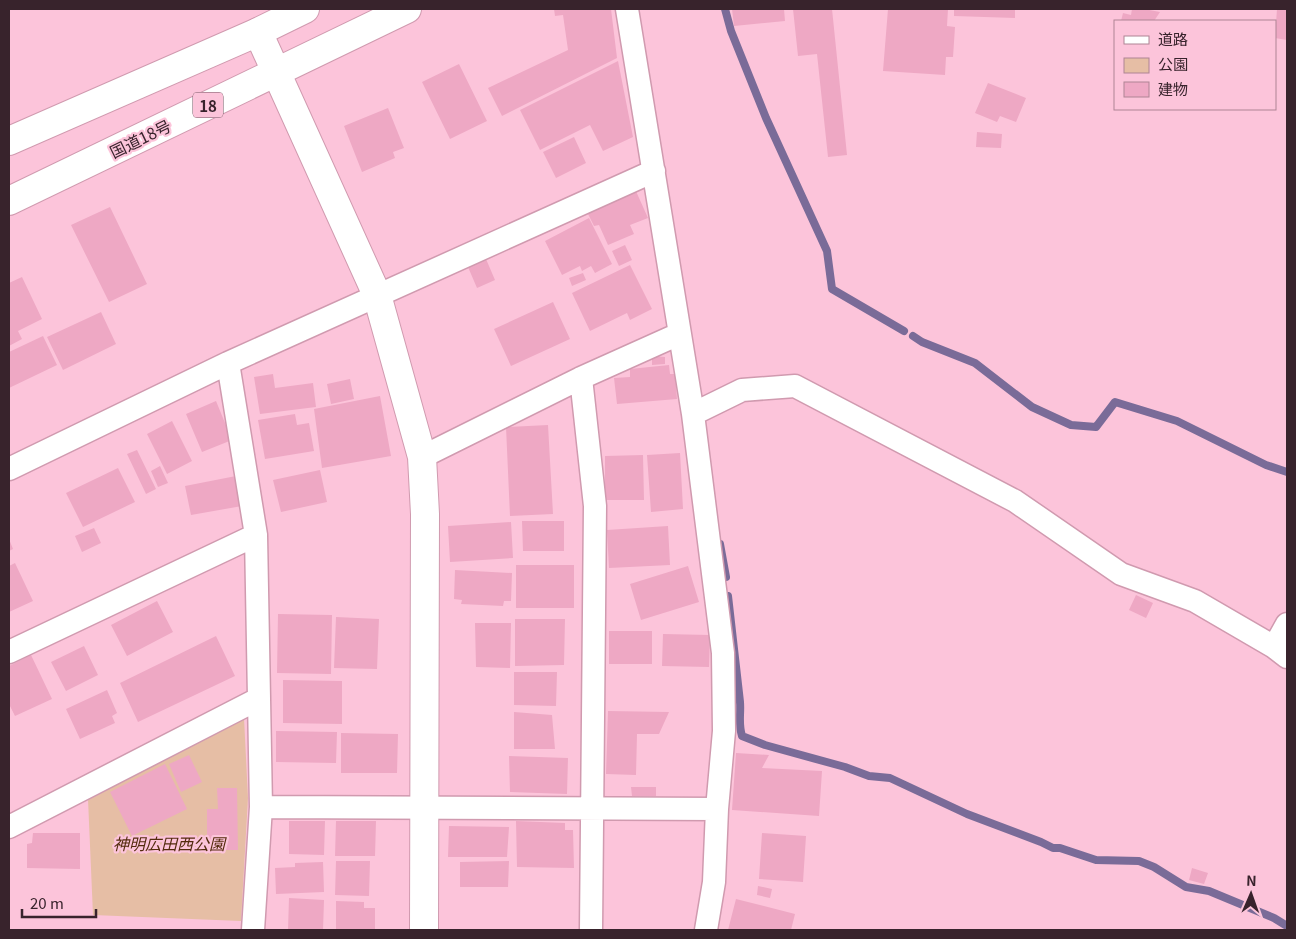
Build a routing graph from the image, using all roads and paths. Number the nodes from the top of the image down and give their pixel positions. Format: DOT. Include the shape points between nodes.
graph roads {
  1 [pos="305,9"];
  2 [pos="407,9"];
  3 [pos="627,9"];
  4 [pos="258,32"];
  5 [pos="276,73"];
  6 [pos="9,141"];
  7 [pos="654,171"];
  8 [pos="9,201"];
  9 [pos="377,295"];
  10 [pos="679,334"];
  11 [pos="228,363"];
  12 [pos="580,378"];
  13 [pos="693,414"];
  14 [pos="422,457"];
  15 [pos="9,469"];
  16 [pos="256,535"];
  17 [pos="1287,624"];
  18 [pos="9,652"];
  19 [pos="1280,652"];
  20 [pos="258,699"];
  21 [pos="261,807"];
  22 [pos="425,807"];
  23 [pos="717,809"];
  24 [pos="592,810"];
  25 [pos="9,827"];
  26 [pos="253,930"];
  27 [pos="424,930"];
  28 [pos="591,930"];
  29 [pos="706,930"];
  1 -- 4 [label="main road"];
  2 -- 5 [label="main road, 国道18号 / 18"];
  3 -- 7 [label="street"];
  4 -- 5 [label="main road"];
  4 -- 6 [label="main road"];
  5 -- 8 [label="main road, 国道18号 / 18"];
  5 -- 9 [label="main road"];
  7 -- 9 [label="street"];
  7 -- 10 [label="street"];
  9 -- 11 [label="street"];
  9 -- 14 [label="main road"];
  10 -- 12 [label="street"];
  10 -- 13 [label="street"];
  11 -- 15 [label="street"];
  11 -- 16 [label="street"];
  12 -- 14 [label="street"];
  12 -- 24 [label="street" via="595,506"];
  13 -- 19 [label="street" via="742,390 795,386 1015,501 1121,574 1195,601"];
  13 -- 23 [label="street" via="723,653 724,731"];
  14 -- 22 [label="main road" via="425,514"];
  16 -- 18 [label="street"];
  16 -- 20 [label="street"];
  17 -- 19 [label="street"];
  20 -- 21 [label="street"];
  20 -- 25 [label="street"];
  21 -- 22 [label="street"];
  21 -- 26 [label="street"];
  22 -- 24 [label="street"];
  22 -- 27 [label="main road"];
  23 -- 24 [label="street"];
  23 -- 29 [label="street" via="714,882"];
  24 -- 28 [label="street"];
}
